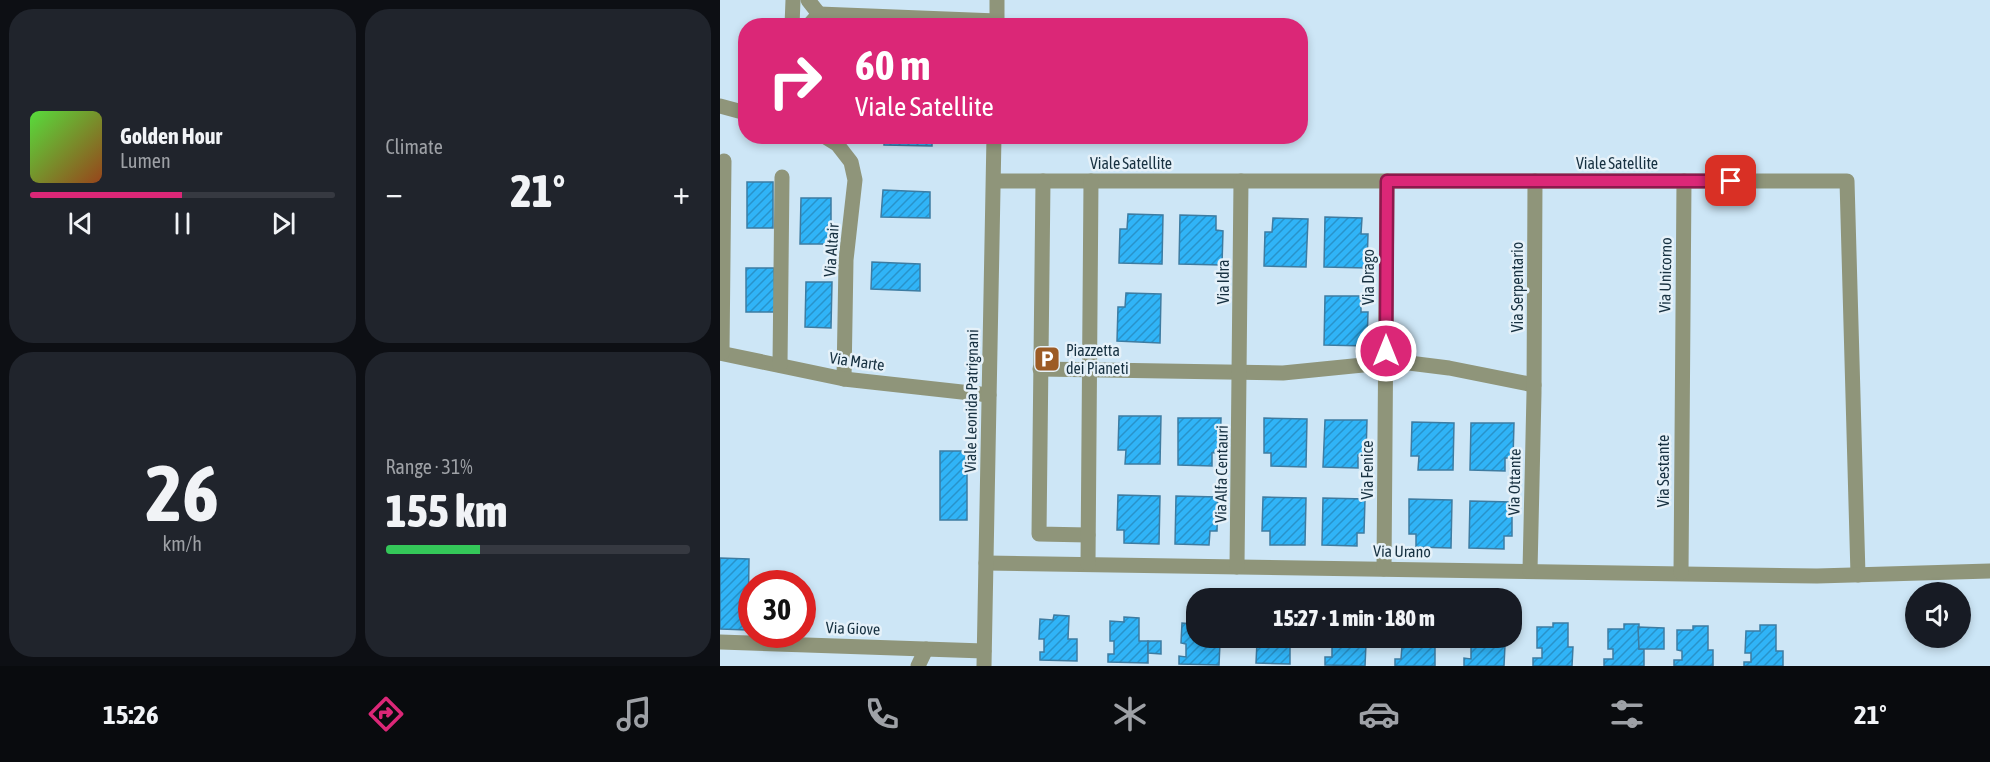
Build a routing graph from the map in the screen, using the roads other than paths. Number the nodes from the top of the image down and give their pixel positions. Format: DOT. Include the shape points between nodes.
graph roads {
  1 [pos="793,0"];
  2 [pos="808,0"];
  3 [pos="998,0"];
  4 [pos="792,18"];
  5 [pos="813,18"];
  6 [pos="997,18"];
  7 [pos="720,106"];
  8 [pos="738,111"];
  9 [pos="837,144"];
  10 [pos="994,144"];
  11 [pos="724,161"];
  12 [pos="782,177"];
  13 [pos="1043,181"];
  14 [pos="1091,181"];
  15 [pos="1241,181"];
  16 [pos="1387,181"];
  17 [pos="1535,181"];
  18 [pos="1684,181"];
  19 [pos="993,182"];
  20 [pos="721,353"];
  21 [pos="1386,362"];
  22 [pos="780,365"];
  23 [pos="1040,369"];
  24 [pos="1681,369"];
  25 [pos="1090,370"];
  26 [pos="1240,377"];
  27 [pos="844,379"];
  28 [pos="1534,389"];
  29 [pos="989,395"];
  30 [pos="1088,535"];
  31 [pos="986,562"];
  32 [pos="1088,564"];
  33 [pos="1237,567"];
  34 [pos="1384,569"];
  35 [pos="1530,571"];
  36 [pos="1990,571"];
  37 [pos="1681,573"];
  38 [pos="1858,574"];
  39 [pos="720,642"];
  40 [pos="926,649"];
  41 [pos="984,658"];
  42 [pos="918,666"];
  1 -- 4 [label="street"];
  2 -- 5 [label="street"];
  3 -- 6 [label="street"];
  7 -- 8 [label="street"];
  9 -- 27 [label="street, Via Altair" via="851,162 855,180 846,260"];
  10 -- 19 [label="street, Viale Leonida Patrignani"];
  11 -- 20 [label="street"];
  12 -- 22 [label="street"];
  13 -- 14 [label="street, Viale Satellite"];
  13 -- 19 [label="street, Viale Satellite"];
  13 -- 23 [label="street"];
  14 -- 15 [label="street, Viale Satellite"];
  14 -- 25 [label="street"];
  15 -- 16 [label="street, Viale Satellite"];
  15 -- 26 [label="street, Via Idra"];
  16 -- 17 [label="street, Viale Satellite"];
  16 -- 21 [label="street, Via Drago"];
  17 -- 18 [label="street, Viale Satellite"];
  17 -- 28 [label="street, Via Serpentario"];
  18 -- 24 [label="street, Via Unicorno"];
  18 -- 38 [label="street, Viale Satellite" via="1847,181"];
  19 -- 29 [label="street, Viale Leonida Patrignani"];
  20 -- 22 [label="street, Via Marte"];
  21 -- 26 [label="street"];
  21 -- 28 [label="street" via="1430,365"];
  21 -- 34 [label="street, Via Fenice"];
  22 -- 27 [label="street, Via Marte"];
  23 -- 25 [label="street"];
  23 -- 30 [label="street" via="1039,534"];
  24 -- 37 [label="street, Via Sestante"];
  25 -- 26 [label="street"];
  25 -- 30 [label="street"];
  26 -- 33 [label="street, Via Alfa Centauri"];
  27 -- 29 [label="street, Via Marte"];
  28 -- 35 [label="street, Via Ottante"];
  29 -- 31 [label="street, Viale Leonida Patrignani"];
  30 -- 32 [label="street"];
  31 -- 32 [label="street, Via Urano"];
  31 -- 41 [label="street, Viale Leonida Patrignani"];
  32 -- 33 [label="street, Via Urano"];
  33 -- 34 [label="street, Via Urano"];
  34 -- 35 [label="street, Via Urano"];
  35 -- 37 [label="street, Via Urano"];
  36 -- 38 [label="street, Via Urano"];
  37 -- 38 [label="street, Via Urano"];
  39 -- 40 [label="street, Via Giove"];
  40 -- 41 [label="street, Via Giove"];
  40 -- 42 [label="street"];
}
